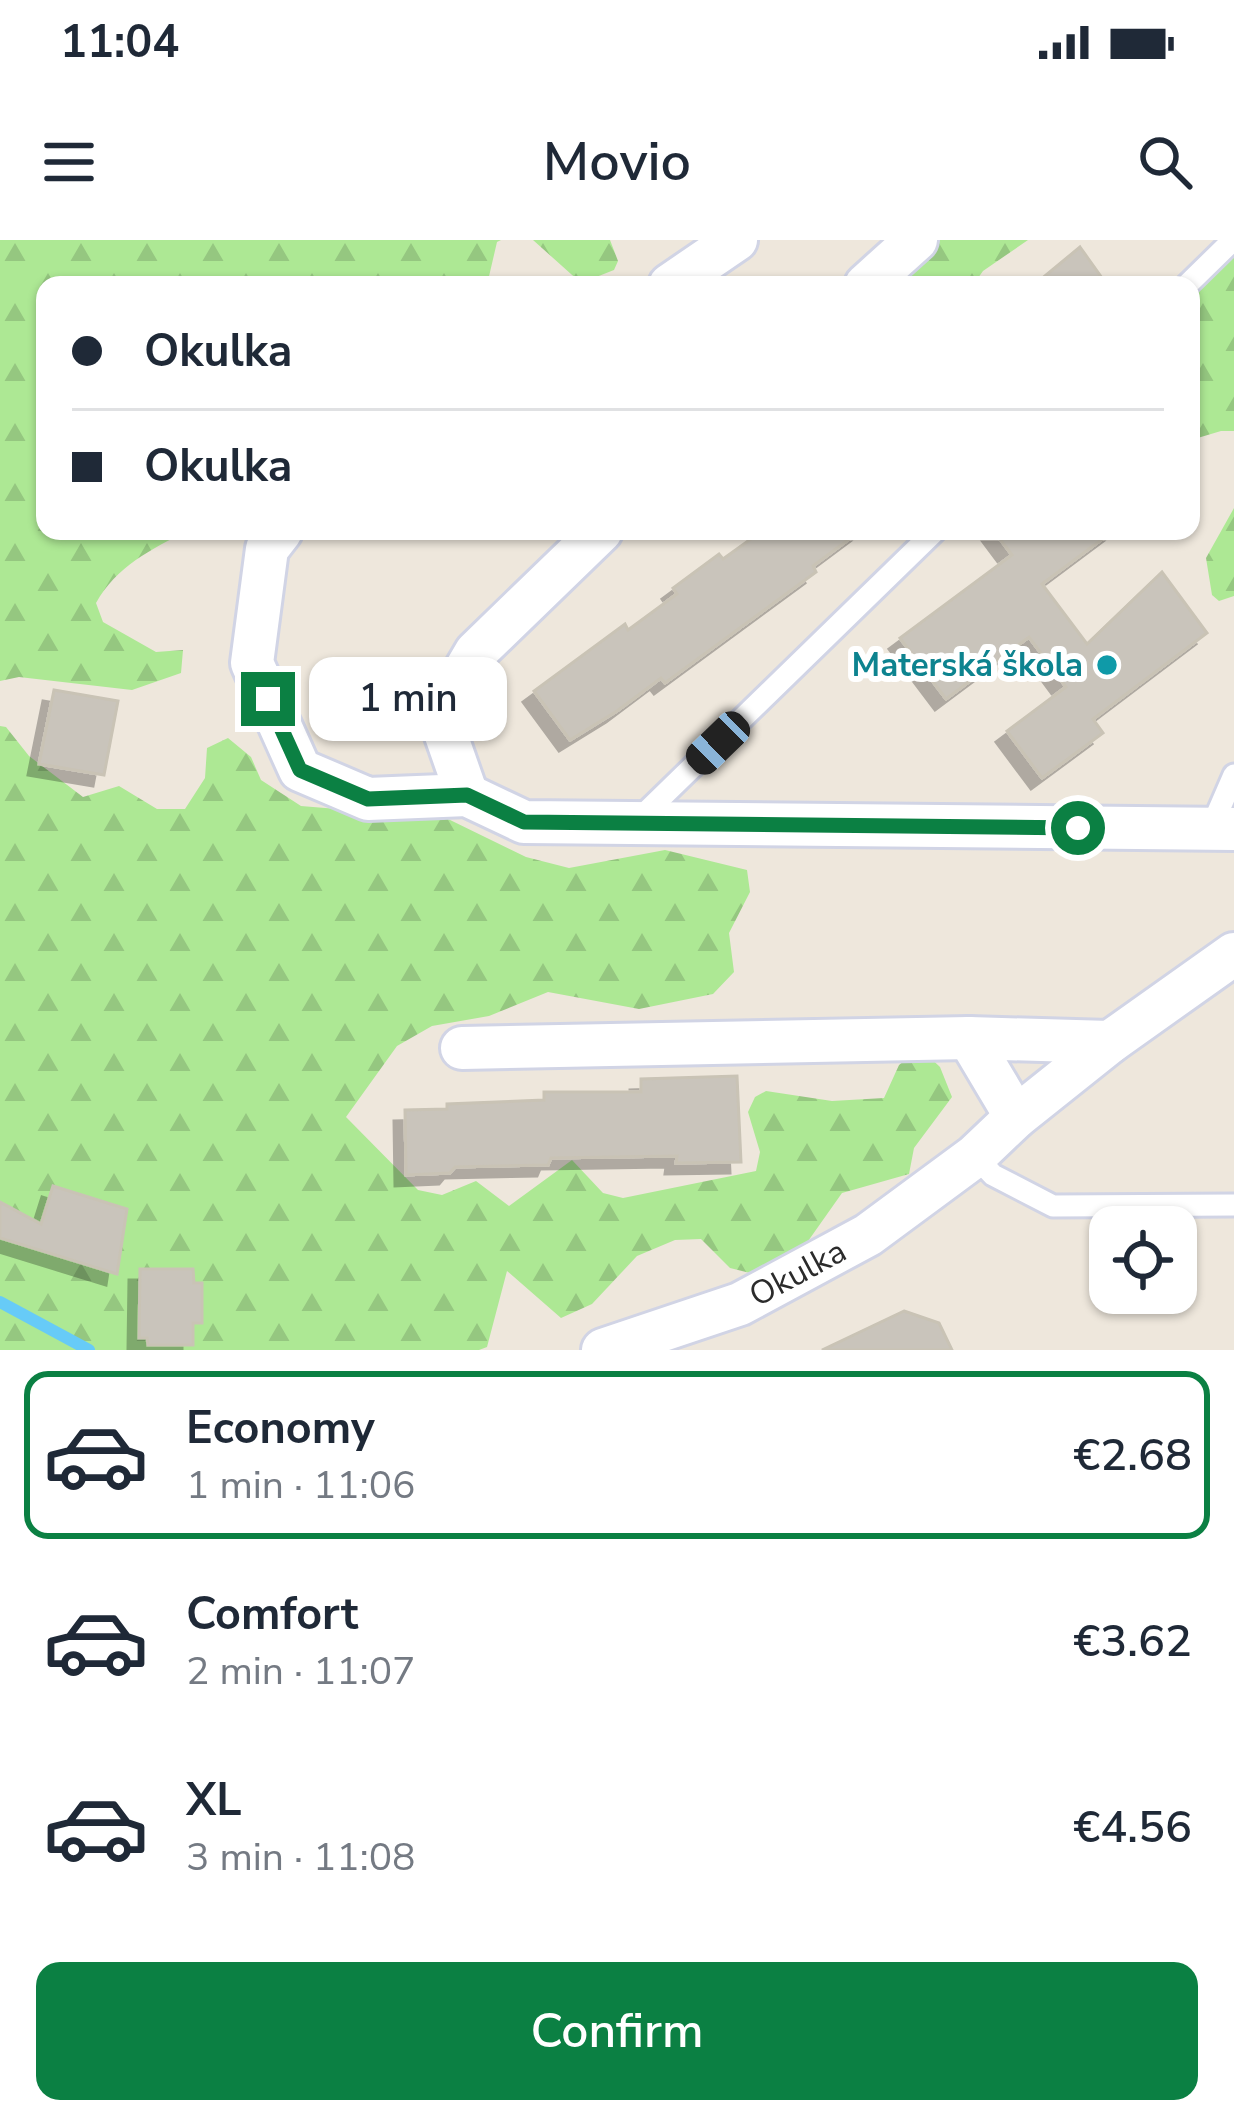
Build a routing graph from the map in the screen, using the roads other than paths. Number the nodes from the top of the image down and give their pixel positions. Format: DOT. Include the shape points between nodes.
graph roads {
  1 [pos="736,240"];
  2 [pos="1233,240"];
  3 [pos="910,242"];
  4 [pos="683,276"];
  5 [pos="875,276"];
  6 [pos="1196,276"];
  7 [pos="274,540"];
  8 [pos="592,540"];
  9 [pos="926,540"];
  10 [pos="1234,775"];
  11 [pos="467,795"];
  12 [pos="634,825"];
  13 [pos="1226,838"];
  14 [pos="1234,954"];
  15 [pos="969,1039"];
  16 [pos="1110,1042"];
  17 [pos="462,1048"];
  18 [pos="1016,1117"];
  19 [pos="975,1156"];
  20 [pos="1234,1205"];
  21 [pos="603,1350"];
  1 -- 4 [label="street"];
  2 -- 6 [label="lane"];
  3 -- 5 [label="street"];
  7 -- 11 [label="street" via="252,663 300,770 368,799"];
  8 -- 11 [label="street" via="476,652 439,715"];
  9 -- 12 [label="lane"];
  10 -- 13 [label="lane"];
  11 -- 12 [label="street" via="524,822"];
  12 -- 13 [label="street"];
  14 -- 16 [label="street, Okulka"];
  15 -- 16 [label="street"];
  15 -- 17 [label="street"];
  15 -- 18 [label="street"];
  16 -- 18 [label="street, Okulka"];
  18 -- 19 [label="street, Okulka"];
  19 -- 20 [label="lane" via="993,1175 1053,1206"];
  19 -- 21 [label="street, Okulka" via="868,1235 740,1304"];
}
